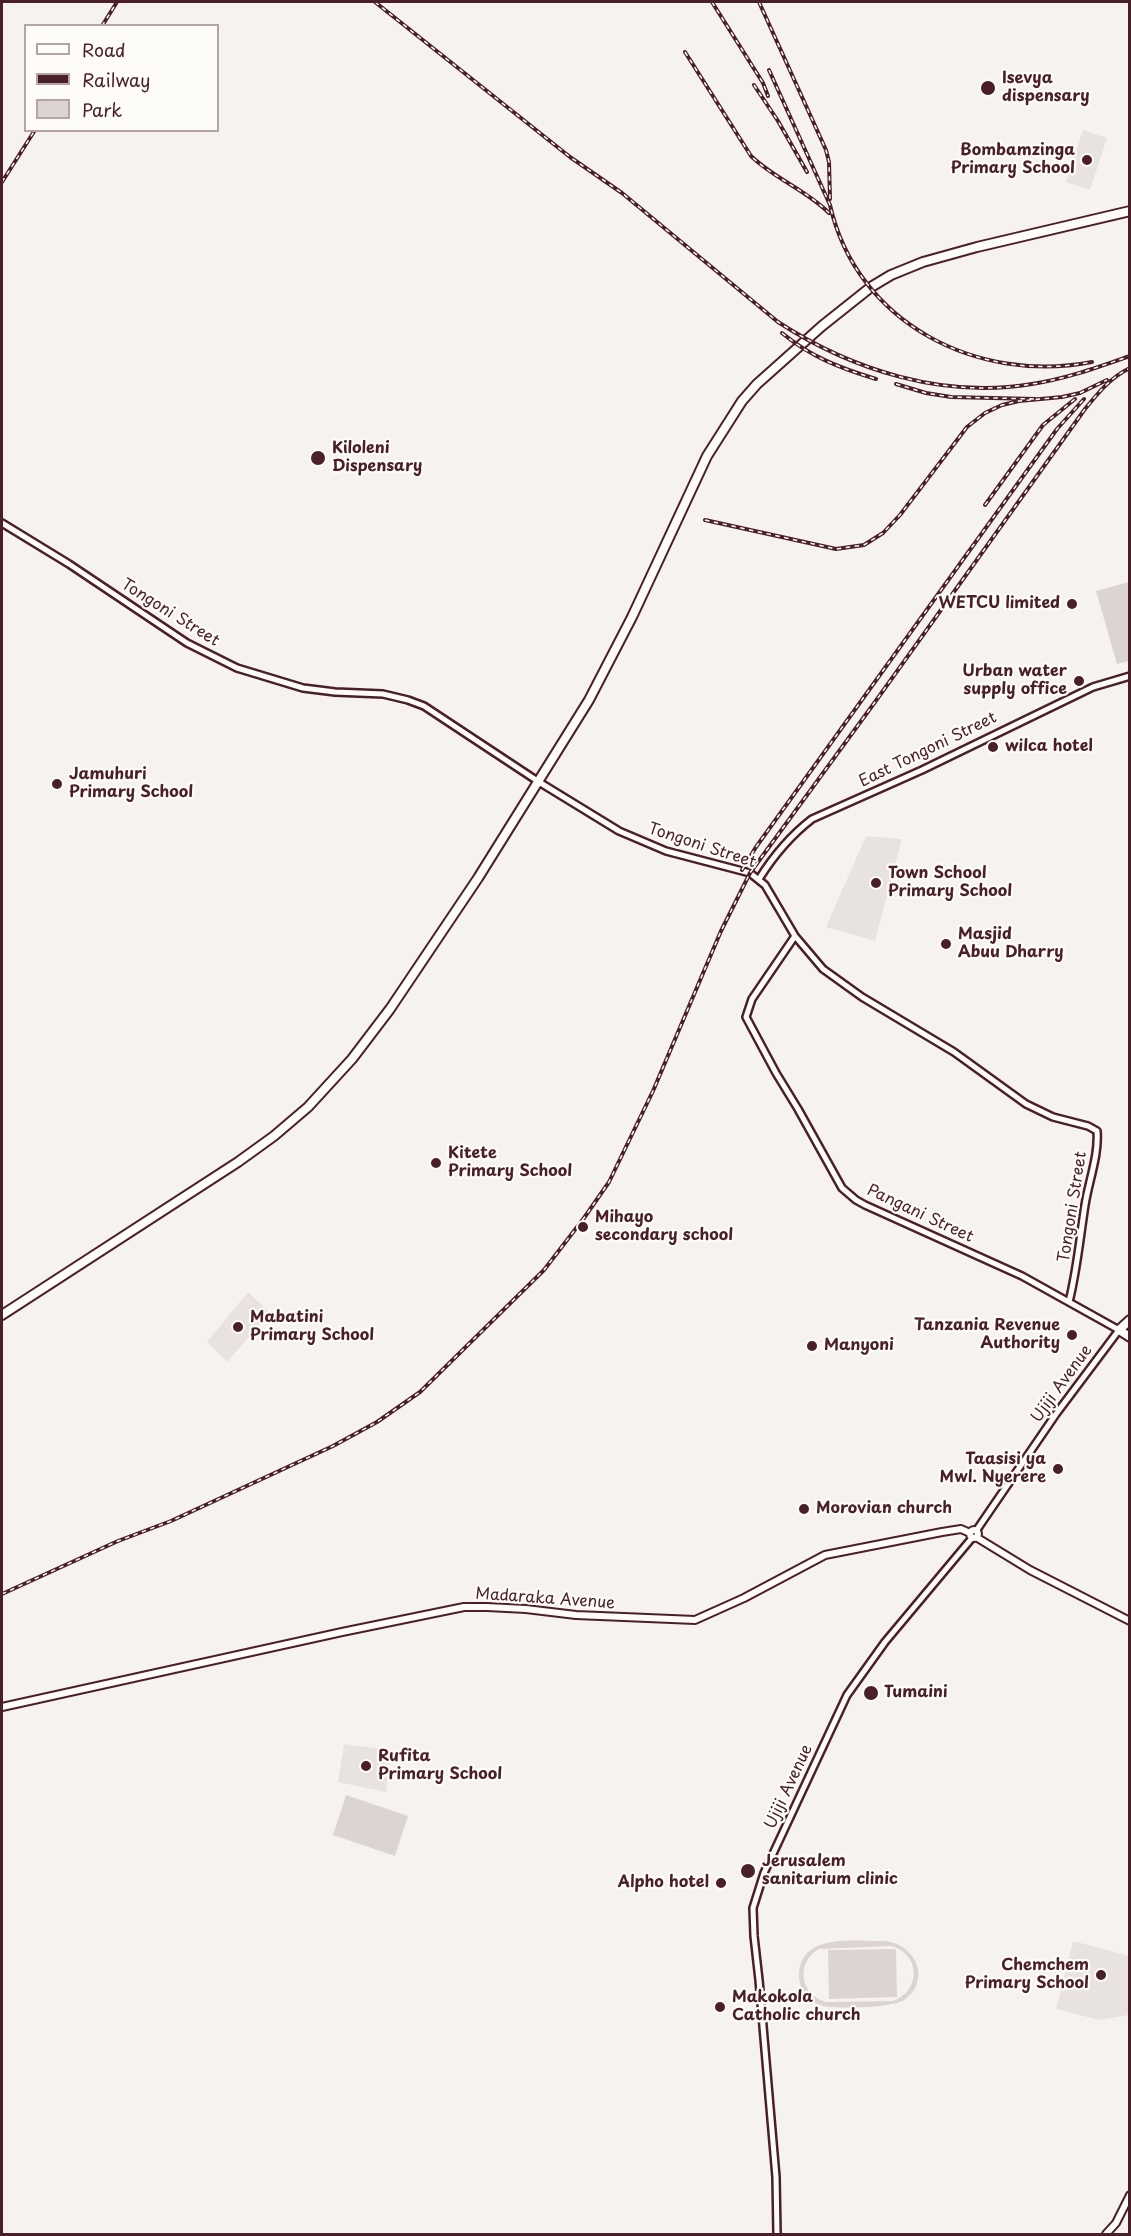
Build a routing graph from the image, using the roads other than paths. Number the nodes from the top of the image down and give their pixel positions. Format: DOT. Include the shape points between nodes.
graph roads {
  1 [pos="1130,211"];
  2 [pos="2,524"];
  3 [pos="1130,676"];
  4 [pos="539,782"];
  5 [pos="759,879"];
  6 [pos="795,936"];
  7 [pos="1069,1302"];
  8 [pos="2,1315"];
  9 [pos="1130,1320"];
  10 [pos="1126,1334"];
  11 [pos="974,1535"];
  12 [pos="1130,1621"];
  13 [pos="2,1707"];
  14 [pos="1130,2195"];
  15 [pos="777,2235"];
  16 [pos="1106,2235"];
  1 -- 4 [label="highway" via="977,247 891,275 822,326 757,384 742,400 707,456 632,617 589,700"];
  2 -- 4 [label="street, Tongoni Street" via="186,643 237,668 303,688 383,694 424,706"];
  3 -- 5 [label="street, East Tongoni Street" via="1093,687 812,819 787,841"];
  4 -- 5 [label="street, Tongoni Street" via="642,842 750,873"];
  4 -- 8 [label="highway" via="369,1039 308,1107 238,1162"];
  5 -- 6 [label="street, Tongoni Street"];
  6 -- 7 [label="street, Tongoni Street" via="823,969 954,1052 1026,1104 1097,1131"];
  6 -- 7 [label="street, Pangani Street" via="752,999 746,1017 842,1188 856,1200 1022,1276"];
  7 -- 10 [label="street, Pangani Street"];
  9 -- 10 [label="highway"];
  10 -- 11 [label="street, Ujiji Avenue" via="1110,1343 1056,1414"];
  11 -- 12 [label="main road, Madaraka Avenue" via="1030,1570"];
  11 -- 13 [label="main road, Madaraka Avenue" via="961,1529 825,1555 695,1620 464,1607"];
  11 -- 15 [label="street, Ujiji Avenue" via="885,1642 847,1695 754,1901"];
  14 -- 16 [label="main road"];
}
